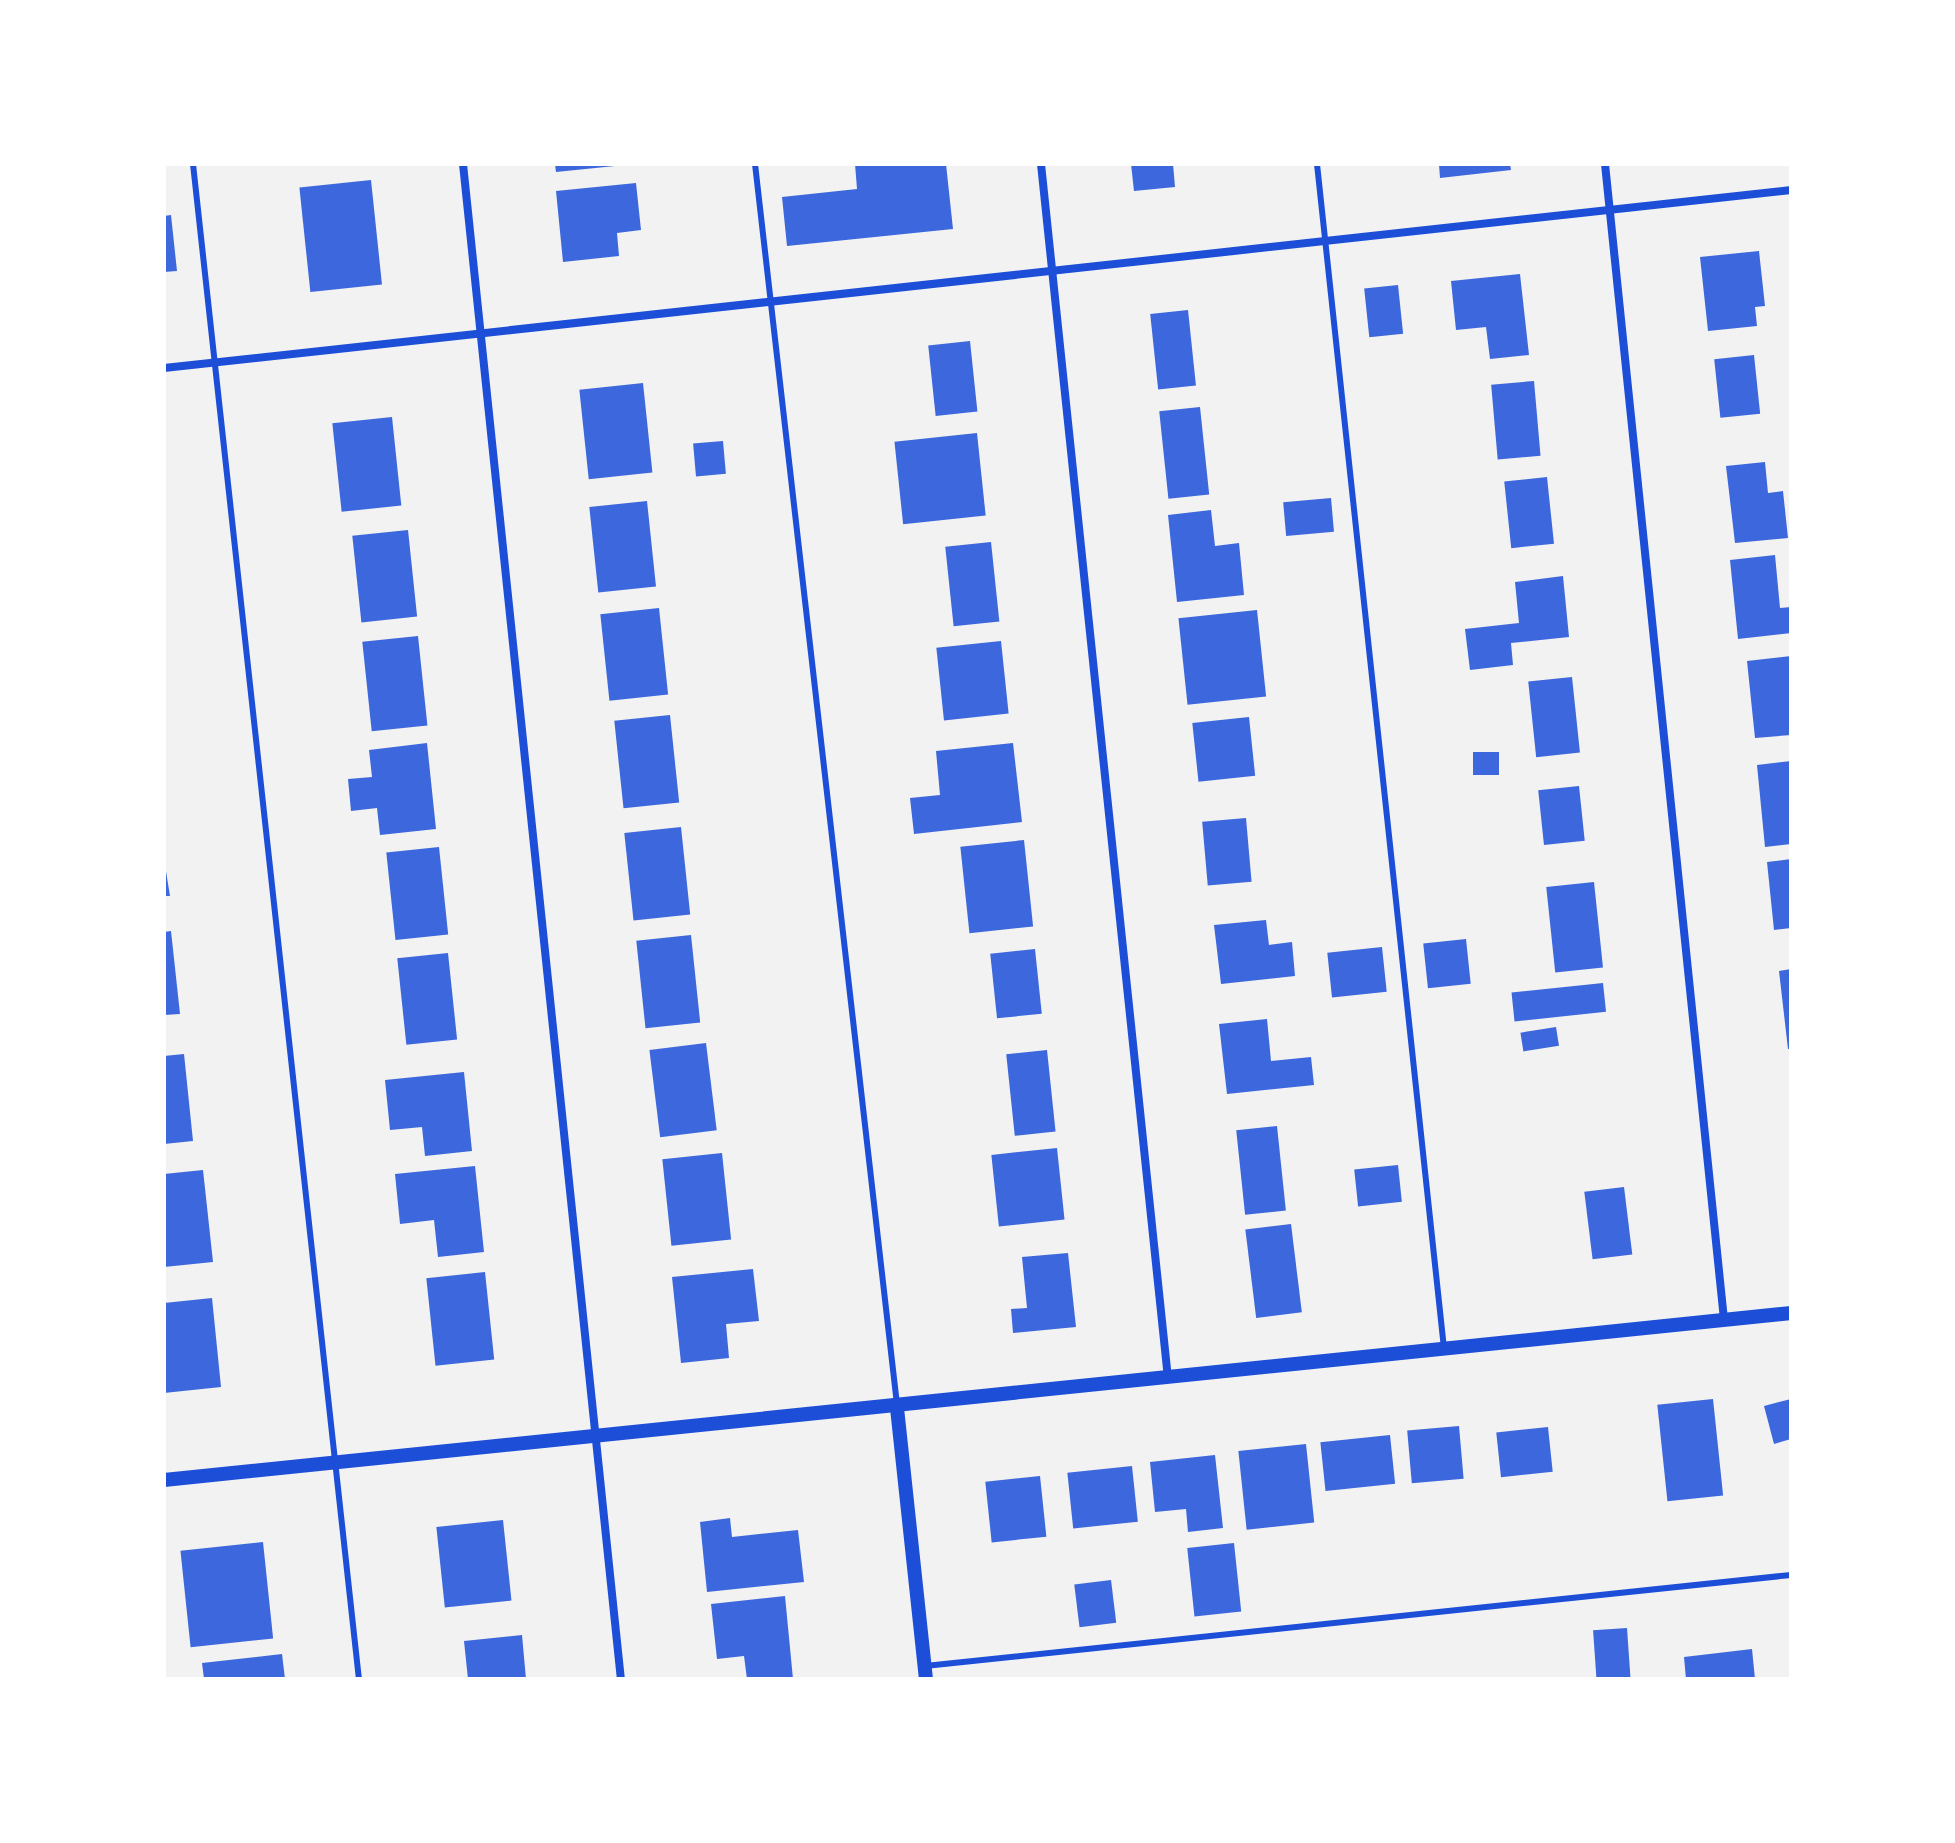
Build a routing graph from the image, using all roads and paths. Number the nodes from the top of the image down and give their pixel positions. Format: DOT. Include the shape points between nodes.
graph roads {
  1 [pos="193,164"];
  2 [pos="463,164"];
  3 [pos="755,164"];
  4 [pos="1041,164"];
  5 [pos="1317,164"];
  6 [pos="1605,164"];
  7 [pos="1791,190"];
  8 [pos="1610,210"];
  9 [pos="1326,242"];
  10 [pos="1053,273"];
  11 [pos="770,304"];
  12 [pos="482,336"];
  13 [pos="215,363"];
  14 [pos="164,368"];
  15 [pos="1791,1313"];
  16 [pos="1724,1320"];
  17 [pos="1444,1349"];
  18 [pos="1168,1378"];
  19 [pos="897,1408"];
  20 [pos="594,1438"];
  21 [pos="336,1462"];
  22 [pos="164,1480"];
  23 [pos="1791,1575"];
  24 [pos="925,1672"];
  25 [pos="359,1679"];
  26 [pos="621,1679"];
  1 -- 13 [label="lane"];
  2 -- 12 [label="street"];
  3 -- 11 [label="lane"];
  4 -- 10 [label="street"];
  5 -- 9 [label="lane"];
  6 -- 8 [label="street"];
  7 -- 8 [label="street"];
  8 -- 9 [label="street"];
  8 -- 16 [label="street"];
  9 -- 10 [label="street"];
  9 -- 17 [label="lane"];
  10 -- 11 [label="street"];
  10 -- 18 [label="street"];
  11 -- 12 [label="street"];
  11 -- 19 [label="lane"];
  12 -- 13 [label="street"];
  12 -- 20 [label="street"];
  13 -- 14 [label="street"];
  13 -- 21 [label="lane"];
  15 -- 16 [label="street"];
  16 -- 17 [label="street"];
  17 -- 18 [label="street"];
  18 -- 19 [label="street"];
  19 -- 20 [label="street"];
  19 -- 24 [label="street"];
  20 -- 21 [label="street"];
  20 -- 26 [label="street"];
  21 -- 22 [label="street"];
  21 -- 25 [label="lane"];
  23 -- 24 [label="lane"];
}
